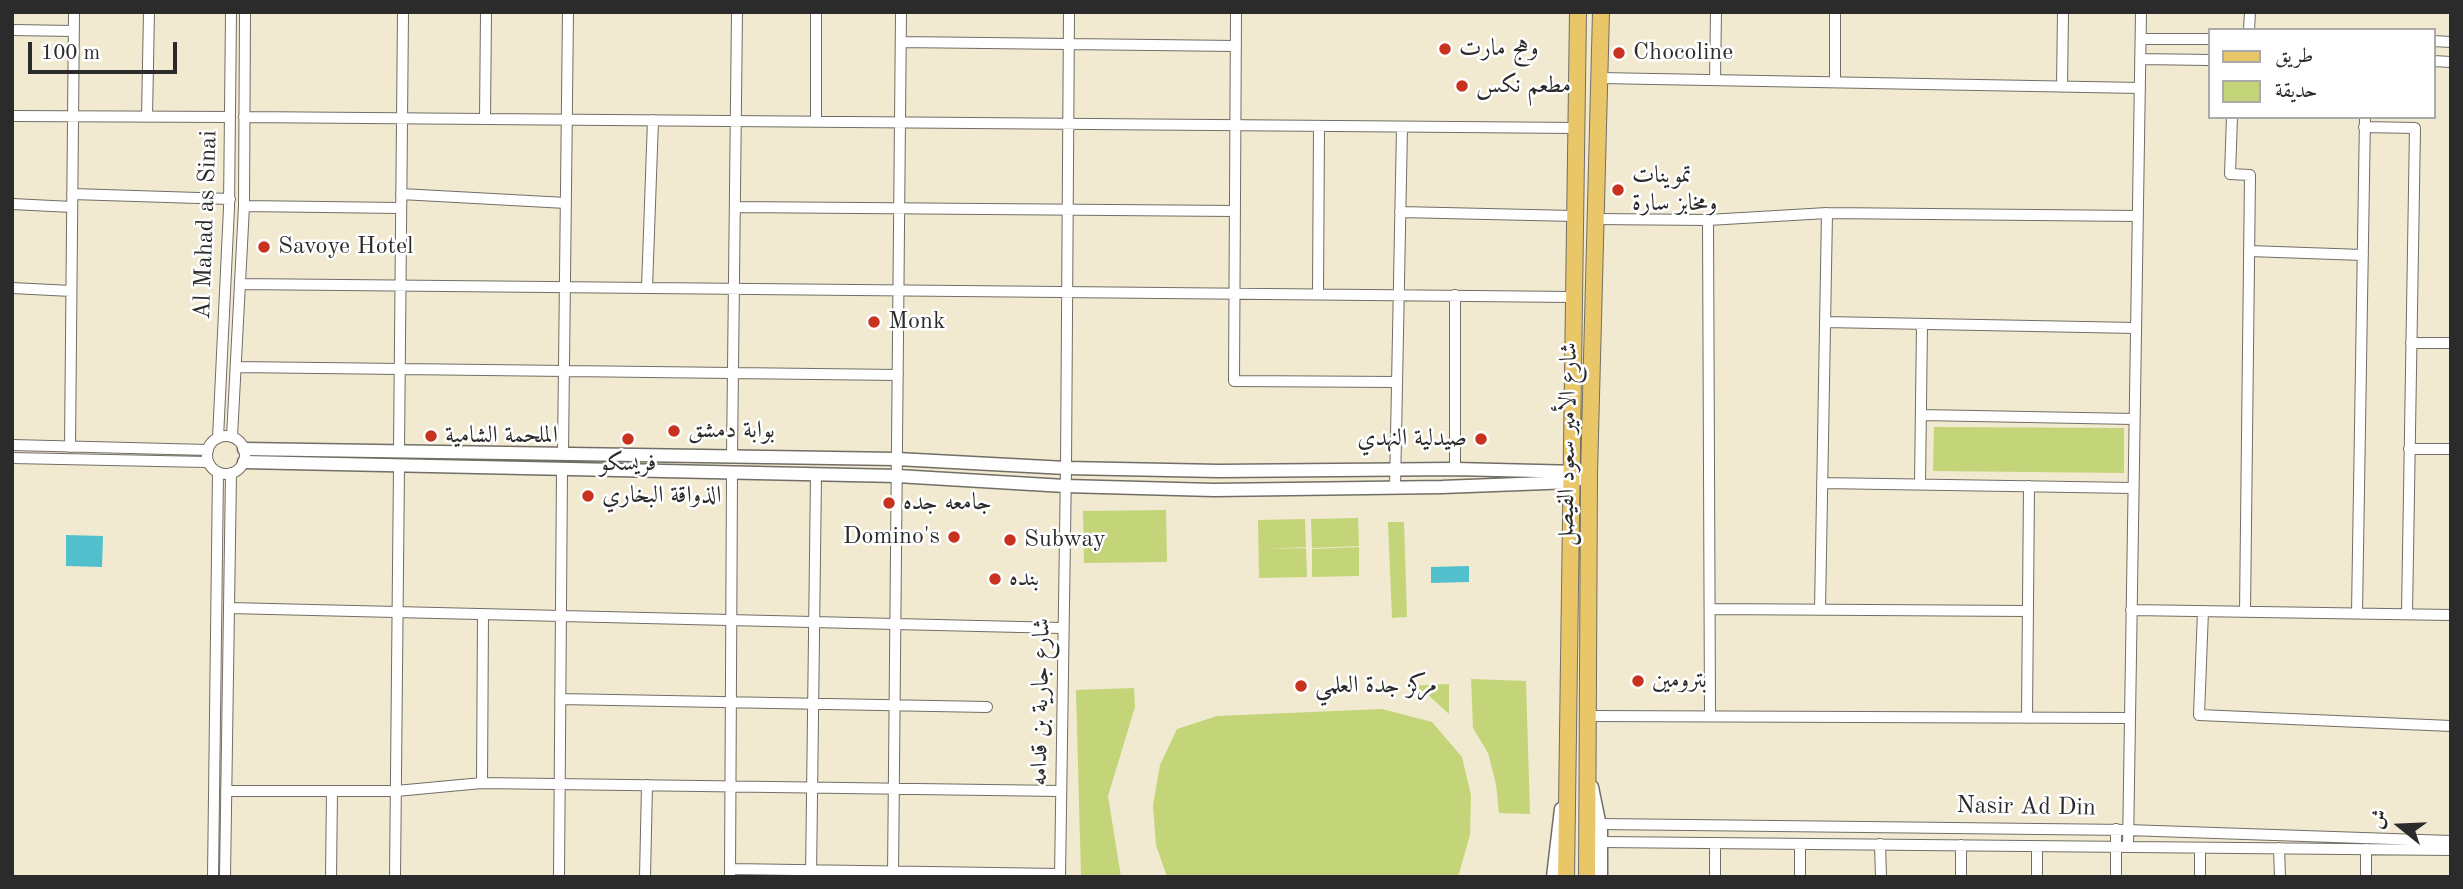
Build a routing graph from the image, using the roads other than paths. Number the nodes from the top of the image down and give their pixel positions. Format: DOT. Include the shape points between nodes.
graph roads {
  1 [pos="74,12"];
  2 [pos="149,12"];
  3 [pos="231,12"];
  4 [pos="245,12"];
  5 [pos="403,12"];
  6 [pos="486,12"];
  7 [pos="568,12"];
  8 [pos="737,12"];
  9 [pos="816,12"];
  10 [pos="901,12"];
  11 [pos="1069,12"];
  12 [pos="1236,12"];
  13 [pos="1578,12"];
  14 [pos="1601,12"];
  15 [pos="1716,12"];
  16 [pos="1835,12"];
  17 [pos="2063,12"];
  18 [pos="2141,12"];
  19 [pos="12,30"];
  20 [pos="74,31"];
  21 [pos="2141,38"];
  22 [pos="2208,39"];
  23 [pos="901,41"];
  24 [pos="1069,44"];
  25 [pos="1236,46"];
  26 [pos="2140,59"];
  27 [pos="2208,60"];
  28 [pos="1600,78"];
  29 [pos="1715,80"];
  30 [pos="1835,82"];
  31 [pos="2063,87"];
  32 [pos="2140,88"];
  33 [pos="12,116"];
  34 [pos="73,117"];
  35 [pos="147,117"];
  36 [pos="230,117"];
  37 [pos="244,117"];
  38 [pos="402,118"];
  39 [pos="485,119"];
  40 [pos="2232,119"];
  41 [pos="567,120"];
  42 [pos="653,120"];
  43 [pos="736,121"];
  44 [pos="816,122"];
  45 [pos="900,122"];
  46 [pos="2365,122"];
  47 [pos="1068,124"];
  48 [pos="1236,125"];
  49 [pos="1319,126"];
  50 [pos="1402,127"];
  51 [pos="1577,128"];
  52 [pos="72,194"];
  53 [pos="401,194"];
  54 [pos="230,199"];
  55 [pos="566,203"];
  56 [pos="12,204"];
  57 [pos="244,206"];
  58 [pos="72,207"];
  59 [pos="735,207"];
  60 [pos="401,208"];
  61 [pos="899,208"];
  62 [pos="1067,209"];
  63 [pos="1235,211"];
  64 [pos="1400,212"];
  65 [pos="1827,213"];
  66 [pos="1574,216"];
  67 [pos="2138,216"];
  68 [pos="1594,219"];
  69 [pos="1708,220"];
  70 [pos="2249,251"];
  71 [pos="2362,255"];
  72 [pos="240,284"];
  73 [pos="400,285"];
  74 [pos="565,287"];
  75 [pos="12,288"];
  76 [pos="647,288"];
  77 [pos="734,288"];
  78 [pos="898,290"];
  79 [pos="71,291"];
  80 [pos="1066,291"];
  81 [pos="1235,293"];
  82 [pos="1318,294"];
  83 [pos="1399,295"];
  84 [pos="1455,295"];
  85 [pos="1573,297"];
  86 [pos="1825,322"];
  87 [pos="1922,324"];
  88 [pos="2136,328"];
  89 [pos="2451,343"];
  90 [pos="2411,344"];
  91 [pos="236,367"];
  92 [pos="400,369"];
  93 [pos="564,371"];
  94 [pos="733,373"];
  95 [pos="898,375"];
  96 [pos="1397,382"];
  97 [pos="1921,415"];
  98 [pos="2134,419"];
  99 [pos="232,437"];
  100 [pos="218,438"];
  101 [pos="12,445"];
  102 [pos="70,447"];
  103 [pos="2410,449"];
  104 [pos="2451,449"];
  105 [pos="208,450"];
  106 [pos="399,451"];
  107 [pos="563,454"];
  108 [pos="244,456"];
  109 [pos="733,457"];
  110 [pos="12,458"];
  111 [pos="897,460"];
  112 [pos="207,462"];
  113 [pos="399,466"];
  114 [pos="1066,468"];
  115 [pos="562,469"];
  116 [pos="1454,469"];
  117 [pos="1275,471"];
  118 [pos="1394,471"];
  119 [pos="218,472"];
  120 [pos="230,473"];
  121 [pos="732,473"];
  122 [pos="1589,474"];
  123 [pos="816,475"];
  124 [pos="897,476"];
  125 [pos="1572,477"];
  126 [pos="1822,483"];
  127 [pos="1920,484"];
  128 [pos="1065,486"];
  129 [pos="2029,486"];
  130 [pos="1395,488"];
  131 [pos="2133,488"];
  132 [pos="1277,489"];
  133 [pos="229,608"];
  134 [pos="1710,609"];
  135 [pos="1820,610"];
  136 [pos="2131,610"];
  137 [pos="2028,611"];
  138 [pos="2203,611"];
  139 [pos="397,612"];
  140 [pos="2245,612"];
  141 [pos="2357,613"];
  142 [pos="483,614"];
  143 [pos="2407,614"];
  144 [pos="2451,614"];
  145 [pos="561,616"];
  146 [pos="731,620"];
  147 [pos="814,622"];
  148 [pos="895,624"];
  149 [pos="1062,628"];
  150 [pos="560,699"];
  151 [pos="731,702"];
  152 [pos="814,703"];
  153 [pos="894,705"];
  154 [pos="987,706"];
  155 [pos="1588,716"];
  156 [pos="1710,716"];
  157 [pos="2027,718"];
  158 [pos="2129,718"];
  159 [pos="2451,726"];
  160 [pos="1588,764"];
  161 [pos="1567,770"];
  162 [pos="482,783"];
  163 [pos="559,783"];
  164 [pos="647,785"];
  165 [pos="730,786"];
  166 [pos="813,787"];
  167 [pos="894,788"];
  168 [pos="1061,790"];
  169 [pos="396,791"];
  170 [pos="226,792"];
  171 [pos="332,792"];
  172 [pos="1600,824"];
  173 [pos="2122,830"];
  174 [pos="2451,841"];
  175 [pos="1601,842"];
  176 [pos="1715,843"];
  177 [pos="1800,844"];
  178 [pos="1880,844"];
  179 [pos="1961,845"];
  180 [pos="2037,846"];
  181 [pos="2116,847"];
  182 [pos="2128,847"];
  183 [pos="2200,848"];
  184 [pos="2279,848"];
  185 [pos="2366,849"];
  186 [pos="2451,850"];
  187 [pos="730,873"];
  188 [pos="811,873"];
  189 [pos="893,874"];
  190 [pos="1060,875"];
  191 [pos="213,877"];
  192 [pos="225,877"];
  193 [pos="331,877"];
  194 [pos="395,877"];
  195 [pos="559,877"];
  196 [pos="645,877"];
  197 [pos="1553,877"];
  198 [pos="1566,877"];
  199 [pos="1587,877"];
  200 [pos="1601,877"];
  201 [pos="1715,877"];
  202 [pos="1800,877"];
  203 [pos="1881,877"];
  204 [pos="1961,877"];
  205 [pos="2036,877"];
  206 [pos="2116,877"];
  207 [pos="2200,877"];
  208 [pos="2280,877"];
  209 [pos="2366,877"];
  1 -- 20 [label="street"];
  2 -- 35 [label="street"];
  3 -- 36 [label="street, Al Mahad as Sinai"];
  4 -- 37 [label="street, Al Mahad as Sinai"];
  5 -- 38 [label="street"];
  6 -- 39 [label="street"];
  7 -- 41 [label="street"];
  8 -- 43 [label="street"];
  9 -- 44 [label="street"];
  10 -- 23 [label="street"];
  11 -- 24 [label="street, شارع جارية بن قدامه"];
  12 -- 25 [label="street"];
  13 -- 51 [label="main road, شارع الأمير سعود الفيصل"];
  14 -- 28 [label="main road, شارع الأمير سعود الفيصل"];
  15 -- 29 [label="street"];
  16 -- 30 [label="street"];
  17 -- 31 [label="street"];
  18 -- 21 [label="street"];
  19 -- 20 [label="street"];
  20 -- 34 [label="street"];
  21 -- 22 [label="street"];
  21 -- 26 [label="street"];
  23 -- 24 [label="street"];
  23 -- 45 [label="street"];
  24 -- 25 [label="street"];
  24 -- 47 [label="street, شارع جارية بن قدامه"];
  25 -- 48 [label="street"];
  26 -- 27 [label="street"];
  26 -- 32 [label="street"];
  28 -- 29 [label="street"];
  28 -- 68 [label="main road, شارع الأمير سعود الفيصل"];
  29 -- 30 [label="street"];
  30 -- 31 [label="street"];
  31 -- 32 [label="street"];
  32 -- 67 [label="street"];
  33 -- 34 [label="street"];
  34 -- 35 [label="street"];
  34 -- 52 [label="street"];
  35 -- 36 [label="street"];
  36 -- 54 [label="street, Al Mahad as Sinai"];
  37 -- 38 [label="street"];
  37 -- 57 [label="street, Al Mahad as Sinai"];
  38 -- 39 [label="street"];
  38 -- 53 [label="street"];
  39 -- 41 [label="street"];
  40 -- 70 [label="street" via="2230,174 2250,175"];
  41 -- 42 [label="street"];
  41 -- 55 [label="street"];
  42 -- 43 [label="street"];
  42 -- 76 [label="street"];
  43 -- 44 [label="street"];
  43 -- 59 [label="street"];
  44 -- 45 [label="street"];
  45 -- 47 [label="street"];
  45 -- 61 [label="street"];
  46 -- 71 [label="street"];
  46 -- 90 [label="street" via="2415,128"];
  47 -- 48 [label="street"];
  47 -- 62 [label="street, شارع جارية بن قدامه"];
  48 -- 49 [label="street"];
  48 -- 63 [label="street"];
  49 -- 50 [label="street"];
  49 -- 82 [label="street"];
  50 -- 51 [label="street"];
  50 -- 64 [label="street"];
  51 -- 66 [label="main road, شارع الأمير سعود الفيصل"];
  52 -- 54 [label="street"];
  52 -- 58 [label="street"];
  53 -- 55 [label="street"];
  53 -- 60 [label="street"];
  54 -- 100 [label="street, Al Mahad as Sinai"];
  55 -- 74 [label="street"];
  56 -- 58 [label="street"];
  57 -- 60 [label="street"];
  57 -- 72 [label="street, Al Mahad as Sinai"];
  58 -- 79 [label="street"];
  59 -- 61 [label="street"];
  59 -- 77 [label="street"];
  60 -- 73 [label="street"];
  61 -- 62 [label="street"];
  61 -- 78 [label="street"];
  62 -- 63 [label="street"];
  62 -- 80 [label="street, شارع جارية بن قدامه"];
  63 -- 81 [label="street"];
  64 -- 66 [label="street"];
  64 -- 83 [label="street"];
  65 -- 67 [label="street"];
  65 -- 69 [label="street"];
  65 -- 86 [label="street"];
  66 -- 85 [label="main road, شارع الأمير سعود الفيصل"];
  67 -- 88 [label="street"];
  68 -- 69 [label="street"];
  68 -- 122 [label="main road, شارع الأمير سعود الفيصل"];
  69 -- 134 [label="street"];
  70 -- 71 [label="street"];
  70 -- 140 [label="street"];
  71 -- 141 [label="street"];
  72 -- 73 [label="street"];
  72 -- 91 [label="street, Al Mahad as Sinai"];
  73 -- 74 [label="street"];
  73 -- 92 [label="street"];
  74 -- 76 [label="street"];
  74 -- 93 [label="street"];
  75 -- 79 [label="street"];
  76 -- 77 [label="street"];
  77 -- 78 [label="street"];
  77 -- 94 [label="street"];
  78 -- 80 [label="street"];
  78 -- 95 [label="street"];
  79 -- 102 [label="street"];
  80 -- 81 [label="street"];
  80 -- 114 [label="street, شارع جارية بن قدامه"];
  81 -- 82 [label="street"];
  81 -- 96 [label="street" via="1234,381"];
  82 -- 83 [label="street"];
  83 -- 84 [label="street"];
  83 -- 96 [label="street"];
  84 -- 85 [label="street"];
  84 -- 116 [label="street"];
  85 -- 125 [label="main road, شارع الأمير سعود الفيصل"];
  86 -- 87 [label="street"];
  86 -- 126 [label="street"];
  87 -- 88 [label="street"];
  87 -- 97 [label="street"];
  88 -- 98 [label="street"];
  89 -- 90 [label="street"];
  90 -- 103 [label="street"];
  91 -- 92 [label="street"];
  91 -- 99 [label="street, Al Mahad as Sinai"];
  92 -- 93 [label="street"];
  92 -- 106 [label="street"];
  93 -- 94 [label="street"];
  93 -- 107 [label="street"];
  94 -- 95 [label="street"];
  94 -- 109 [label="street"];
  95 -- 111 [label="street"];
  96 -- 118 [label="street"];
  97 -- 98 [label="street"];
  97 -- 127 [label="street"];
  98 -- 131 [label="street"];
  99 -- 100 [label="street"];
  99 -- 108 [label="street" via="241,440"];
  100 -- 105 [label="street"];
  101 -- 102 [label="street"];
  102 -- 105 [label="street"];
  103 -- 104 [label="street"];
  103 -- 143 [label="street"];
  105 -- 112 [label="street"];
  106 -- 107 [label="street"];
  106 -- 108 [label="street"];
  107 -- 109 [label="street"];
  108 -- 113 [label="street"];
  108 -- 120 [label="street" via="238,472"];
  109 -- 111 [label="street"];
  110 -- 112 [label="street"];
  111 -- 114 [label="street"];
  111 -- 124 [label="street"];
  112 -- 119 [label="street"];
  113 -- 115 [label="street"];
  113 -- 139 [label="street"];
  114 -- 117 [label="street"];
  114 -- 128 [label="street, شارع جارية بن قدامه"];
  115 -- 121 [label="street"];
  115 -- 145 [label="street"];
  116 -- 118 [label="street"];
  116 -- 125 [label="street"];
  117 -- 118 [label="street"];
  117 -- 132 [label="street"];
  118 -- 130 [label="street"];
  119 -- 120 [label="street"];
  119 -- 191 [label="street"];
  120 -- 133 [label="street"];
  121 -- 123 [label="street"];
  121 -- 146 [label="street"];
  122 -- 125 [label="street"];
  122 -- 155 [label="main road, شارع الأمير سعود الفيصل"];
  123 -- 124 [label="street"];
  123 -- 147 [label="street"];
  124 -- 128 [label="street"];
  124 -- 148 [label="street"];
  125 -- 130 [label="street"];
  125 -- 161 [label="main road, شارع الأمير سعود الفيصل"];
  126 -- 127 [label="street"];
  126 -- 135 [label="street"];
  127 -- 129 [label="street"];
  128 -- 132 [label="street"];
  128 -- 149 [label="street, شارع جارية بن قدامه"];
  129 -- 131 [label="street"];
  129 -- 137 [label="street"];
  130 -- 132 [label="street"];
  131 -- 136 [label="street"];
  133 -- 139 [label="street"];
  133 -- 170 [label="street"];
  134 -- 135 [label="street"];
  134 -- 156 [label="street"];
  135 -- 137 [label="street"];
  136 -- 138 [label="street"];
  136 -- 158 [label="street"];
  137 -- 157 [label="street"];
  138 -- 140 [label="street"];
  138 -- 159 [label="street" via="2199,715"];
  139 -- 142 [label="street"];
  139 -- 169 [label="street"];
  140 -- 141 [label="street"];
  141 -- 143 [label="street"];
  142 -- 145 [label="street"];
  142 -- 162 [label="street"];
  143 -- 144 [label="street"];
  145 -- 146 [label="street"];
  145 -- 150 [label="street"];
  146 -- 147 [label="street"];
  146 -- 151 [label="street"];
  147 -- 148 [label="street"];
  147 -- 152 [label="street"];
  148 -- 149 [label="street"];
  148 -- 153 [label="street"];
  149 -- 168 [label="street, شارع جارية بن قدامه"];
  150 -- 151 [label="street"];
  150 -- 163 [label="street"];
  151 -- 152 [label="street"];
  151 -- 165 [label="street"];
  152 -- 153 [label="street"];
  152 -- 166 [label="street"];
  153 -- 154 [label="street"];
  153 -- 167 [label="street"];
  155 -- 156 [label="street"];
  155 -- 160 [label="main road, شارع الأمير سعود الفيصل"];
  156 -- 157 [label="street"];
  157 -- 158 [label="street"];
  158 -- 173 [label="street"];
  160 -- 172 [label="street"];
  160 -- 199 [label="main road, شارع الأمير سعود الفيصل"];
  161 -- 197 [label="street"];
  161 -- 198 [label="main road, شارع الأمير سعود الفيصل"];
  162 -- 163 [label="street"];
  162 -- 169 [label="street"];
  163 -- 164 [label="street"];
  163 -- 195 [label="street"];
  164 -- 165 [label="street"];
  164 -- 196 [label="street"];
  165 -- 166 [label="street"];
  165 -- 187 [label="street"];
  166 -- 167 [label="street"];
  166 -- 188 [label="street"];
  167 -- 168 [label="street"];
  167 -- 189 [label="street"];
  168 -- 190 [label="street, شارع جارية بن قدامه"];
  169 -- 171 [label="street"];
  169 -- 194 [label="street"];
  170 -- 171 [label="street"];
  170 -- 192 [label="street"];
  171 -- 193 [label="street"];
  172 -- 173 [label="street, Nasir Ad Din"];
  172 -- 175 [label="street"];
  173 -- 174 [label="street, Nasir Ad Din"];
  173 -- 181 [label="street"];
  173 -- 182 [label="street"];
  175 -- 176 [label="street, Nasir Ad Din"];
  175 -- 200 [label="street"];
  176 -- 177 [label="street, Nasir Ad Din"];
  176 -- 201 [label="street"];
  177 -- 178 [label="street, Nasir Ad Din"];
  177 -- 202 [label="street"];
  178 -- 179 [label="street, Nasir Ad Din"];
  178 -- 203 [label="street"];
  179 -- 180 [label="street, Nasir Ad Din"];
  179 -- 204 [label="street"];
  180 -- 181 [label="street, Nasir Ad Din"];
  180 -- 205 [label="street"];
  181 -- 182 [label="street, Nasir Ad Din"];
  181 -- 206 [label="street"];
  182 -- 183 [label="street, Nasir Ad Din"];
  183 -- 184 [label="street, Nasir Ad Din"];
  183 -- 207 [label="street"];
  184 -- 185 [label="street, Nasir Ad Din"];
  184 -- 208 [label="street"];
  185 -- 186 [label="street, Nasir Ad Din"];
  185 -- 209 [label="street"];
  187 -- 188 [label="street"];
  188 -- 189 [label="street"];
  189 -- 190 [label="street"];
}
